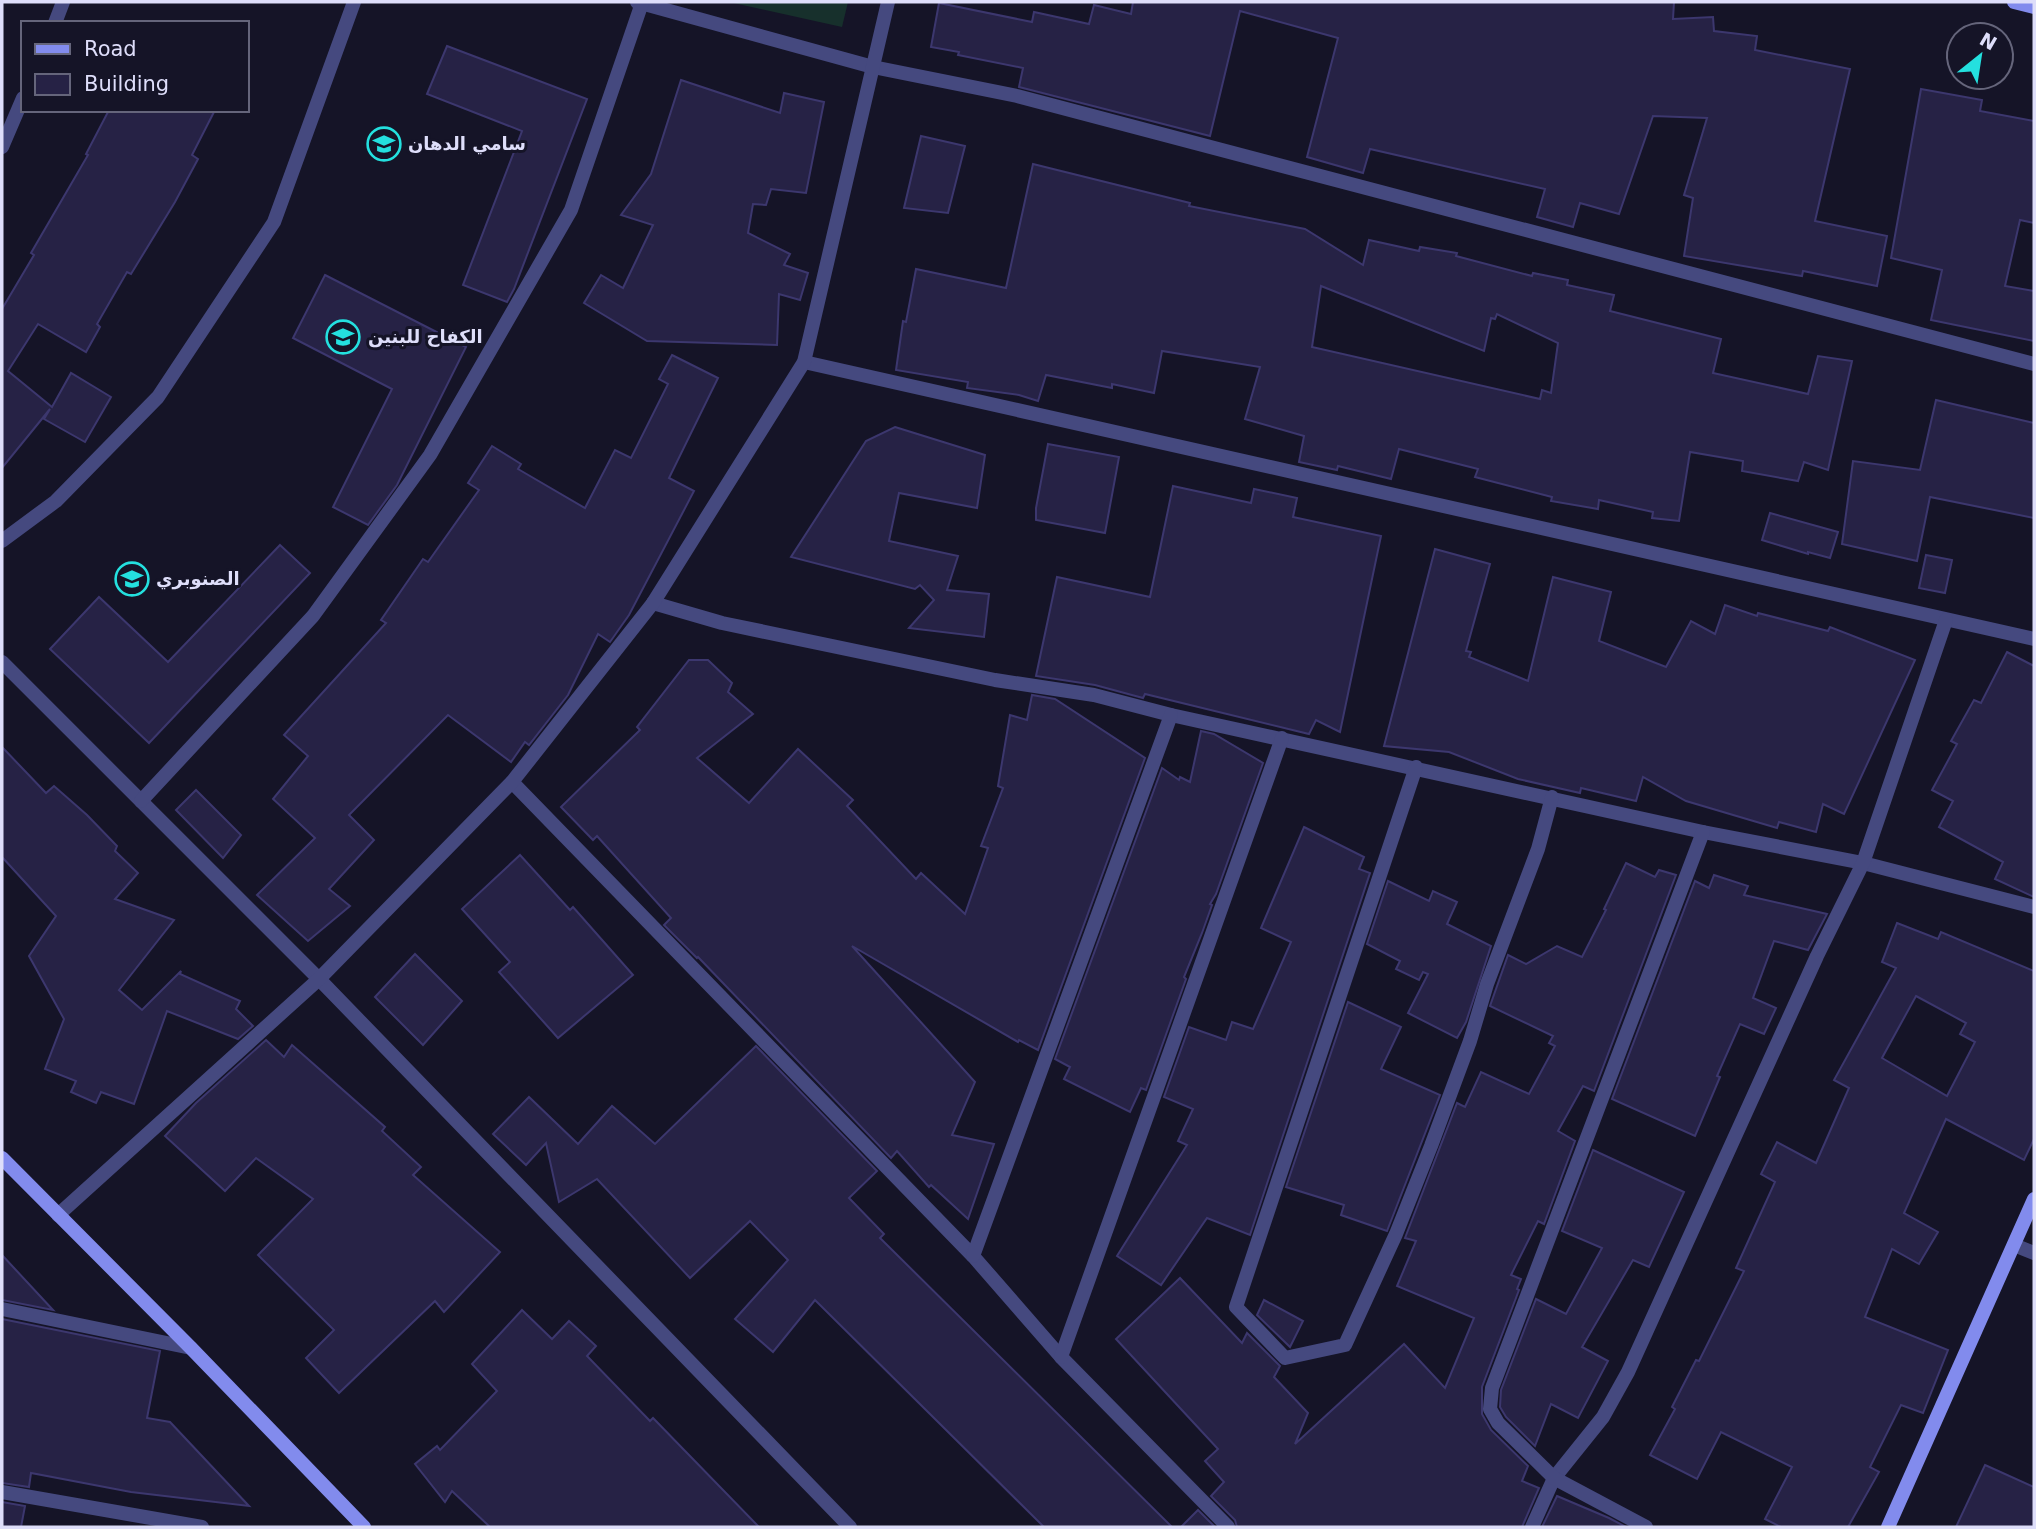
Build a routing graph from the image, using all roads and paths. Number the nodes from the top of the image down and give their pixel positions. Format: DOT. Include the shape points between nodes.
graph roads {
  1 [pos="63,2"];
  2 [pos="354,2"];
  3 [pos="639,2"];
  4 [pos="888,2"];
  5 [pos="2014,2"];
  6 [pos="2034,7"];
  7 [pos="56,21"];
  8 [pos="873,67"];
  9 [pos="21,103"];
  10 [pos="2,146"];
  11 [pos="804,362"];
  12 [pos="2034,364"];
  13 [pos="2,541"];
  14 [pos="653,603"];
  15 [pos="1946,620"];
  16 [pos="2034,639"];
  17 [pos="2,663"];
  18 [pos="1171,715"];
  19 [pos="1282,738"];
  20 [pos="1416,767"];
  21 [pos="512,782"];
  22 [pos="1552,797"];
  23 [pos="141,801"];
  24 [pos="1703,832"];
  25 [pos="1863,863"];
  26 [pos="2034,907"];
  27 [pos="319,979"];
  28 [pos="2,1158"];
  29 [pos="2034,1199"];
  30 [pos="58,1215"];
  31 [pos="2014,1245"];
  32 [pos="2034,1253"];
  33 [pos="973,1256"];
  34 [pos="2,1309"];
  35 [pos="191,1348"];
  36 [pos="1061,1357"];
  37 [pos="1554,1478"];
  38 [pos="2,1492"];
  39 [pos="202,1527"];
  40 [pos="364,1527"];
  41 [pos="850,1527"];
  42 [pos="1228,1527"];
  43 [pos="1532,1527"];
  44 [pos="1646,1527"];
  45 [pos="1888,1527"];
  1 -- 7 [label="street"];
  2 -- 13 [label="street" via="274,222 158,397 56,501"];
  3 -- 8 [label="street"];
  3 -- 23 [label="street" via="571,210 430,455 313,616"];
  4 -- 8 [label="street"];
  5 -- 6 [label="main road"];
  8 -- 11 [label="street"];
  8 -- 12 [label="street" via="1017,96"];
  9 -- 10 [label="street"];
  11 -- 14 [label="street"];
  11 -- 15 [label="street"];
  14 -- 18 [label="street" via="722,623 995,680 1094,695"];
  14 -- 21 [label="street"];
  15 -- 16 [label="street"];
  15 -- 25 [label="street"];
  17 -- 23 [label="street"];
  18 -- 19 [label="street"];
  18 -- 33 [label="street"];
  19 -- 20 [label="street"];
  19 -- 36 [label="street"];
  20 -- 22 [label="street"];
  20 -- 22 [label="street" via="1236,1307 1285,1359 1345,1345 1431,1146 1538,849"];
  21 -- 27 [label="street"];
  21 -- 33 [label="street"];
  22 -- 24 [label="street"];
  23 -- 27 [label="street"];
  24 -- 25 [label="street"];
  24 -- 37 [label="street" via="1492,1388 1490,1409 1498,1423"];
  25 -- 26 [label="street"];
  25 -- 37 [label="street" via="1628,1372 1603,1416"];
  27 -- 30 [label="street"];
  27 -- 41 [label="street"];
  28 -- 30 [label="main road"];
  29 -- 31 [label="main road"];
  30 -- 35 [label="main road"];
  31 -- 32 [label="street"];
  31 -- 45 [label="main road"];
  33 -- 36 [label="street"];
  34 -- 35 [label="street"];
  35 -- 40 [label="main road"];
  36 -- 42 [label="street"];
  37 -- 43 [label="street"];
  37 -- 44 [label="street"];
  38 -- 39 [label="street"];
}
